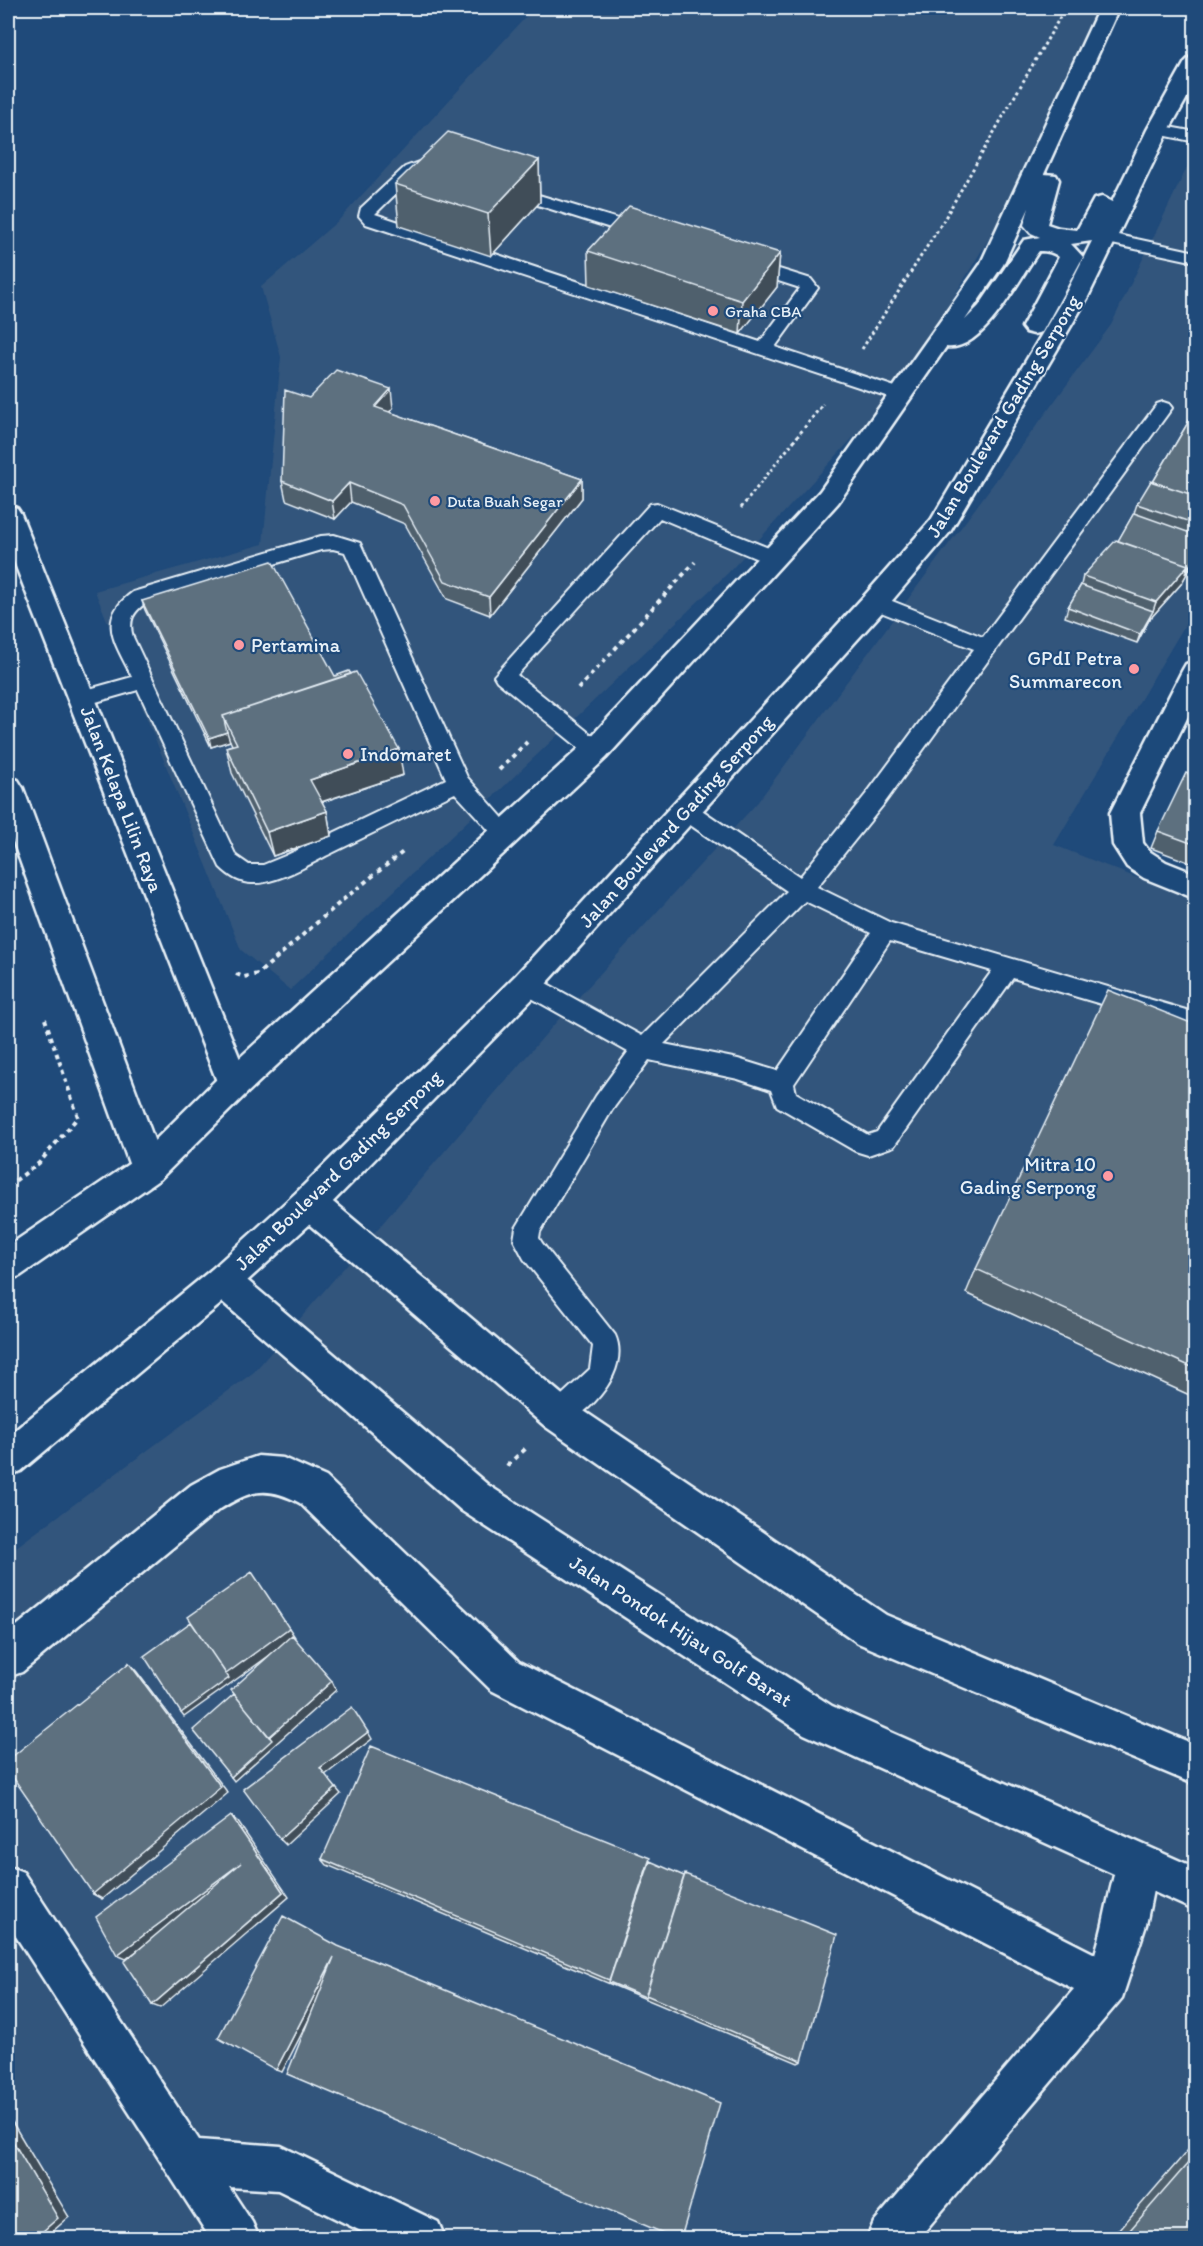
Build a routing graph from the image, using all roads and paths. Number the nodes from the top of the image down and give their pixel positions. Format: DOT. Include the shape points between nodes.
graph roads {
  1 [pos="1109,8"];
  2 [pos="1195,63"];
  3 [pos="1074,85"];
  4 [pos="1177,96"];
  5 [pos="1158,130"];
  6 [pos="1196,137"];
  7 [pos="442,170"];
  8 [pos="498,187"];
  9 [pos="656,236"];
  10 [pos="1104,237"];
  11 [pos="1196,257"];
  12 [pos="734,261"];
  13 [pos="934,347"];
  14 [pos="764,350"];
  15 [pos="1033,370"];
  16 [pos="901,394"];
  17 [pos="1163,408"];
  18 [pos="8,514"];
  19 [pos="774,558"];
  20 [pos="875,602"];
  21 [pos="988,647"];
  22 [pos="1196,671"];
  23 [pos="144,681"];
  24 [pos="82,698"];
  25 [pos="596,750"];
  26 [pos="458,782"];
  27 [pos="8,788"];
  28 [pos="685,810"];
  29 [pos="504,832"];
  30 [pos="1196,887"];
  31 [pos="802,890"];
  32 [pos="885,930"];
  33 [pos="1008,967"];
  34 [pos="527,984"];
  35 [pos="85,996"];
  36 [pos="1196,1023"];
  37 [pos="644,1049"];
  38 [pos="782,1083"];
  39 [pos="234,1084"];
  40 [pos="148,1168"];
  41 [pos="8,1186"];
  42 [pos="309,1203"];
  43 [pos="8,1265"];
  44 [pos="224,1281"];
  45 [pos="559,1415"];
  46 [pos="8,1459"];
  47 [pos="475,1498"];
  48 [pos="8,1658"];
  49 [pos="1196,1764"];
  50 [pos="1137,1865"];
  51 [pos="8,1887"];
  52 [pos="1196,1890"];
  53 [pos="1107,1983"];
  54 [pos="188,2162"];
  55 [pos="236,2238"];
  56 [pos="422,2238"];
  57 [pos="890,2238"];
  1 -- 3 [label="main road"];
  2 -- 4 [label="main road, Jalan Boulevard Gading Serpong"];
  3 -- 4 [label="main road" via="1078,107 1051,171 1035,225 1043,231 1078,238 1085,236 1152,113"];
  3 -- 13 [label="main road" via="991,265"];
  4 -- 5 [label="main road, Jalan Boulevard Gading Serpong"];
  5 -- 6 [label="lane"];
  5 -- 10 [label="main road, Jalan Boulevard Gading Serpong"];
  7 -- 14 [label="lane" via="426,166 411,170 367,216"];
  8 -- 9 [label="lane"];
  10 -- 11 [label="lane"];
  10 -- 15 [label="main road, Jalan Boulevard Gading Serpong" via="1076,297"];
  12 -- 14 [label="lane" via="805,283 809,288"];
  13 -- 15 [label="main road" via="963,335 988,311 1032,245 1059,247 1071,257 1031,333 1028,348"];
  13 -- 16 [label="main road"];
  14 -- 16 [label="lane"];
  15 -- 20 [label="main road, Jalan Boulevard Gading Serpong" via="941,526"];
  16 -- 19 [label="main road" via="829,497"];
  17 -- 21 [label="lane"];
  18 -- 24 [label="main road, Jalan Kelapa Lilin Raya"];
  19 -- 25 [label="main road"];
  19 -- 25 [label="lane" via="657,509 504,676"];
  20 -- 21 [label="lane"];
  20 -- 28 [label="main road, Jalan Boulevard Gading Serpong"];
  21 -- 31 [label="lane"];
  22 -- 30 [label="main road" via="1125,813 1128,845 1138,859"];
  23 -- 24 [label="lane"];
  23 -- 26 [label="lane" via="228,861 244,873 265,873 293,862"];
  23 -- 26 [label="lane" via="119,625 125,608 140,597 321,543 346,545 357,554"];
  24 -- 39 [label="main road, Jalan Kelapa Lilin Raya"];
  25 -- 29 [label="main road"];
  26 -- 29 [label="lane"];
  27 -- 35 [label="main road"];
  28 -- 31 [label="lane"];
  28 -- 34 [label="main road, Jalan Boulevard Gading Serpong"];
  29 -- 39 [label="main road"];
  31 -- 32 [label="lane"];
  31 -- 37 [label="lane"];
  32 -- 33 [label="lane"];
  32 -- 38 [label="lane"];
  33 -- 36 [label="lane"];
  33 -- 38 [label="lane" via="885,1139 868,1145 855,1141 785,1099"];
  34 -- 37 [label="lane"];
  34 -- 42 [label="main road, Jalan Boulevard Gading Serpong"];
  35 -- 40 [label="main road"];
  35 -- 41 [label="path" via="46,1015 45,1023 78,1117 39,1163"];
  37 -- 38 [label="lane" via="738,1069"];
  37 -- 45 [label="lane" via="604,1103 528,1228 526,1240 533,1251 606,1343 602,1374"];
  39 -- 40 [label="main road"];
  40 -- 43 [label="main road"];
  42 -- 44 [label="main road, Jalan Boulevard Gading Serpong"];
  42 -- 45 [label="main road"];
  44 -- 46 [label="main road, Jalan Boulevard Gading Serpong"];
  44 -- 47 [label="main road, Jalan Pondok Hijau Golf Barat"];
  45 -- 47 [label="path"];
  45 -- 49 [label="main road" via="872,1629"];
  47 -- 50 [label="main road, Jalan Pondok Hijau Golf Barat" via="818,1720"];
  48 -- 53 [label="main road" via="219,1489 258,1472 293,1478 313,1490 505,1676"];
  50 -- 52 [label="main road, Jalan Pondok Hijau Golf Barat"];
  50 -- 53 [label="main road" via="1125,1925"];
  51 -- 54 [label="main road"];
  53 -- 57 [label="main road"];
  54 -- 55 [label="main road"];
  54 -- 56 [label="main road" via="281,2168"];
}
